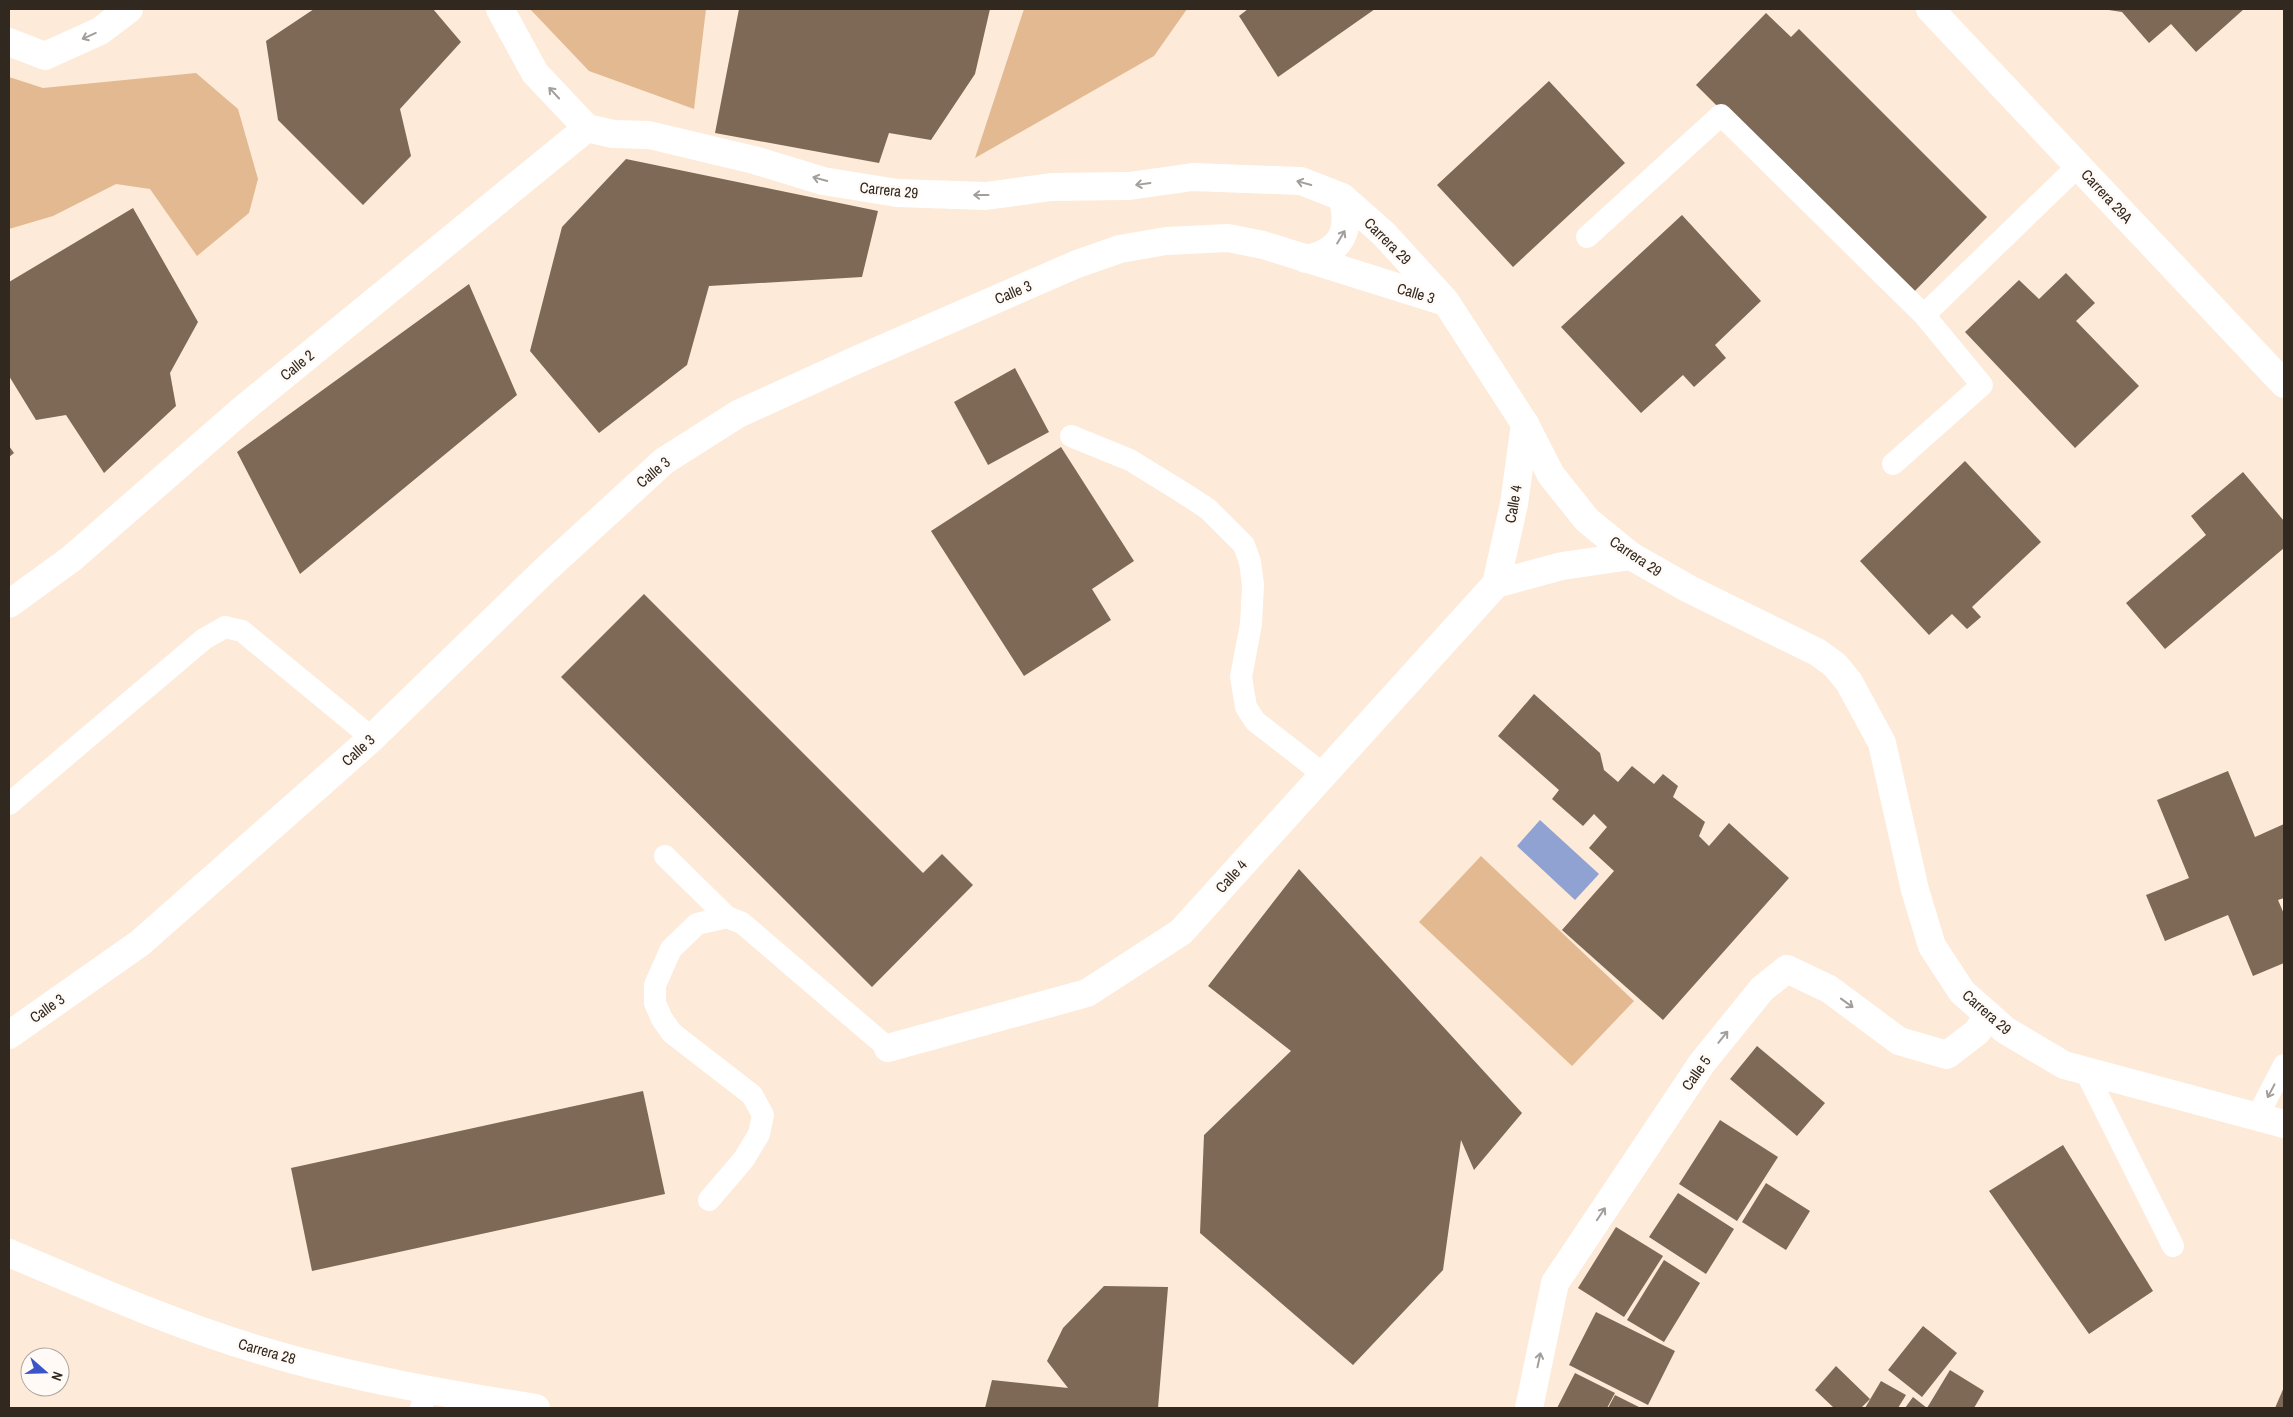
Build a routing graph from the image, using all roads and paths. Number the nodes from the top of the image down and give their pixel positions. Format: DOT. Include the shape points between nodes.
graph roads {
  1 [pos="129,9"];
  2 [pos="500,9"];
  3 [pos="1930,9"];
  4 [pos="9,42"];
  5 [pos="587,128"];
  6 [pos="2078,166"];
  7 [pos="1342,197"];
  8 [pos="1587,237"];
  9 [pos="1306,259"];
  10 [pos="1446,302"];
  11 [pos="1924,315"];
  12 [pos="2284,384"];
  13 [pos="1525,424"];
  14 [pos="1071,436"];
  15 [pos="1893,464"];
  16 [pos="1631,556"];
  17 [pos="1496,584"];
  18 [pos="9,604"];
  19 [pos="372,738"];
  20 [pos="1323,774"];
  21 [pos="9,804"];
  22 [pos="665,856"];
  23 [pos="1915,890"];
  24 [pos="727,917"];
  25 [pos="1988,1015"];
  26 [pos="9,1035"];
  27 [pos="888,1048"];
  28 [pos="2284,1065"];
  29 [pos="2085,1070"];
  30 [pos="2257,1116"];
  31 [pos="2284,1124"];
  32 [pos="709,1200"];
  33 [pos="2173,1246"];
  34 [pos="9,1253"];
  35 [pos="424,1399"];
  36 [pos="536,1408"];
  37 [pos="1529,1408"];
  1 -- 4 [label="street, one-way" via="100,31 45,56"];
  5 -- 2 [label="street, one-way" via="535,73"];
  3 -- 6 [label="street, Carrera 29A"];
  7 -- 5 [label="street, Carrera 29, one-way" via="1301,181 1192,177 1129,186 1051,187 986,196 897,193 823,181 754,160 649,135 613,134"];
  5 -- 18 [label="street, Calle 2" via="243,409 70,559"];
  6 -- 11 [label="lane"];
  6 -- 12 [label="street, Carrera 29A"];
  9 -- 7 [label="street, Carrera 29, one-way" via="1322,256 1336,245 1345,230 1347,213"];
  7 -- 10 [label="street, Carrera 29" via="1384,234"];
  8 -- 11 [label="lane" via="1721,116"];
  9 -- 10 [label="street, Calle 3"];
  9 -- 19 [label="street, Calle 3" via="1228,238 1166,241 1120,249 1077,264 738,414 664,461 545,570"];
  10 -- 13 [label="street, Carrera 29"];
  11 -- 15 [label="lane" via="1982,385"];
  13 -- 16 [label="street, Carrera 29" via="1551,475 1586,520"];
  13 -- 17 [label="street, Calle 4" via="1514,504"];
  14 -- 20 [label="lane" via="1130,460 1175,487 1208,509 1244,545 1253,585 1251,624 1241,677 1246,707 1255,721"];
  16 -- 17 [label="street" via="1562,566"];
  16 -- 23 [label="street, Carrera 29" via="1817,652 1849,682 1882,743"];
  17 -- 20 [label="street, Calle 4"];
  19 -- 21 [label="lane" via="242,631 225,627 204,639"];
  19 -- 26 [label="street, Calle 3" via="140,943"];
  20 -- 27 [label="street, Calle 4" via="1181,932 1087,993"];
  22 -- 24 [label="lane"];
  23 -- 25 [label="street, Carrera 29" via="1932,946 1962,992"];
  23 -- 29 [label="street, Carrera 29" via="1972,983 2016,1021"];
  24 -- 27 [label="lane" via="742,923"];
  24 -- 32 [label="lane" via="697,924 671,949 654,985 655,1003 672,1033 752,1095 763,1115 759,1134 744,1159"];
  25 -- 29 [label="street, Carrera 29" via="2005,1030 2064,1065"];
  37 -- 25 [label="street, Calle 5, one-way" via="1555,1284 1702,1063 1762,990 1787,969 1829,989 1899,1041 1947,1055 1976,1032"];
  28 -- 30 [label="lane, one-way"];
  29 -- 30 [label="street, Carrera 29"];
  29 -- 33 [label="lane"];
  30 -- 31 [label="street, Carrera 29"];
  34 -- 35 [label="street, Carrera 28" via="161,1317"];
  35 -- 36 [label="street, Carrera 28"];
}
